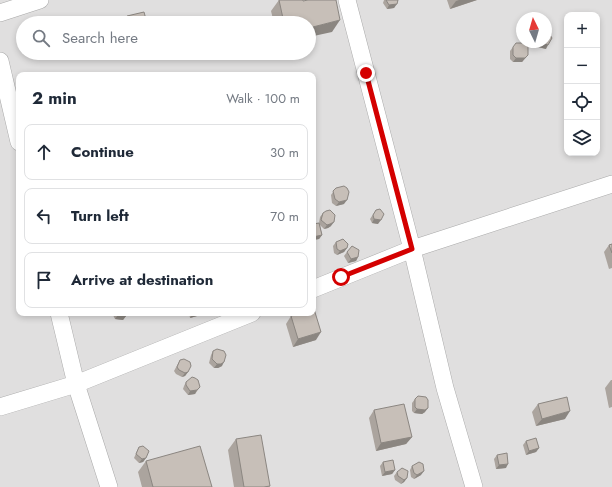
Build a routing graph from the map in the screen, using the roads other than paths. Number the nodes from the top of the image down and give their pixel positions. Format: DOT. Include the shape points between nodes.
graph roads {
  1 [pos="40,0"];
  2 [pos="347,0"];
  3 [pos="0,13"];
  4 [pos="0,61"];
  5 [pos="16,129"];
  6 [pos="612,184"];
  7 [pos="412,249"];
  8 [pos="316,287"];
  9 [pos="60,316"];
  10 [pos="245,316"];
  11 [pos="76,384"];
  12 [pos="0,407"];
  13 [pos="109,487"];
  14 [pos="474,487"];
  1 -- 3 [label="street"];
  2 -- 7 [label="street"];
  4 -- 5 [label="street"];
  6 -- 7 [label="street"];
  7 -- 8 [label="street"];
  7 -- 14 [label="street" via="445,388"];
  9 -- 11 [label="street"];
  10 -- 11 [label="street"];
  11 -- 12 [label="street"];
  11 -- 13 [label="street"];
}
